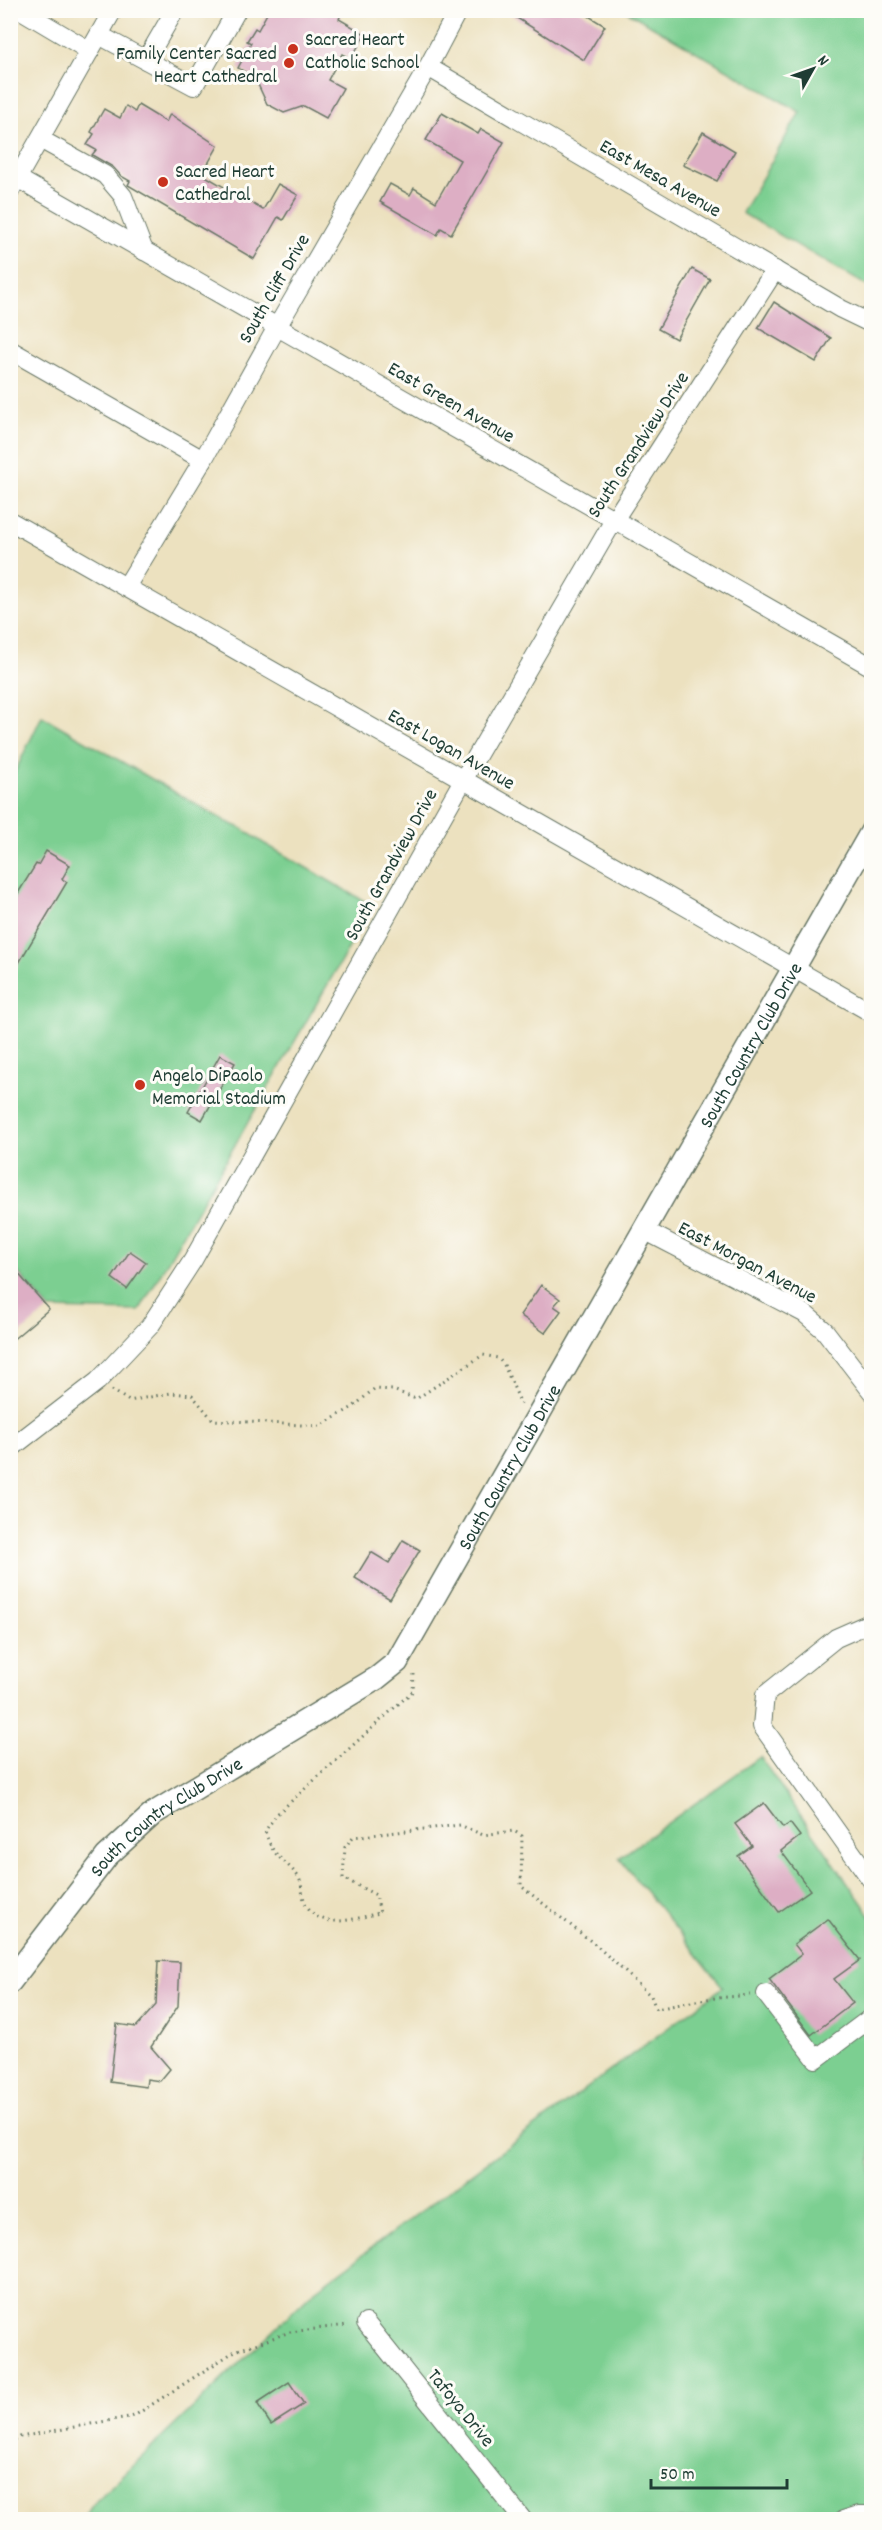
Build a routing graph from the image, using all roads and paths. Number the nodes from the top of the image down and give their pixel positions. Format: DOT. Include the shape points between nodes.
graph roads {
  1 [pos="21,10"];
  2 [pos="113,10"];
  3 [pos="175,10"];
  4 [pos="237,10"];
  5 [pos="458,10"];
  6 [pos="95,43"];
  7 [pos="146,60"];
  8 [pos="429,67"];
  9 [pos="40,139"];
  10 [pos="13,181"];
  11 [pos="144,251"];
  12 [pos="775,270"];
  13 [pos="872,324"];
  14 [pos="277,327"];
  15 [pos="10,350"];
  16 [pos="203,460"];
  17 [pos="614,520"];
  18 [pos="10,521"];
  19 [pos="126,587"];
  20 [pos="872,667"];
  21 [pos="463,780"];
  22 [pos="871,833"];
  23 [pos="793,969"];
  24 [pos="872,1012"];
  25 [pos="644,1230"];
  26 [pos="98,1381"];
  27 [pos="872,1392"];
  28 [pos="530,1431"];
  29 [pos="10,1449"];
  30 [pos="872,1625"];
  31 [pos="414,1669"];
  32 [pos="872,1881"];
  33 [pos="10,1982"];
  34 [pos="766,1994"];
  35 [pos="872,2018"];
  36 [pos="366,2323"];
  37 [pos="10,2444"];
  38 [pos="872,2515"];
  39 [pos="523,2520"];
  40 [pos="843,2520"];
  1 -- 6 [label="street"];
  2 -- 6 [label="street"];
  3 -- 7 [label="street"];
  4 -- 7 [label="street" via="194,86"];
  5 -- 8 [label="street, South Cliff Drive"];
  6 -- 7 [label="street"];
  6 -- 9 [label="street"];
  8 -- 12 [label="street, East Mesa Avenue"];
  8 -- 14 [label="street, South Cliff Drive"];
  9 -- 10 [label="street"];
  9 -- 11 [label="street" via="105,175 123,196"];
  10 -- 11 [label="street, East Green Avenue"];
  11 -- 14 [label="street, East Green Avenue"];
  12 -- 13 [label="street, East Mesa Avenue"];
  12 -- 17 [label="street, South Grandview Drive"];
  14 -- 16 [label="street, South Cliff Drive"];
  14 -- 17 [label="street, East Green Avenue"];
  15 -- 16 [label="street"];
  16 -- 19 [label="street, South Cliff Drive"];
  17 -- 20 [label="street, East Green Avenue"];
  17 -- 21 [label="street, South Grandview Drive"];
  18 -- 19 [label="street, East Logan Avenue"];
  19 -- 21 [label="street, East Logan Avenue"];
  21 -- 23 [label="street, East Logan Avenue"];
  21 -- 26 [label="street, South Grandview Drive" via="193,1260 150,1326"];
  22 -- 23 [label="main road, South Country Club Drive"];
  23 -- 24 [label="street, East Logan Avenue"];
  23 -- 25 [label="main road, South Country Club Drive"];
  25 -- 27 [label="street, East Morgan Avenue" via="804,1313 825,1331"];
  25 -- 28 [label="main road, South Country Club Drive"];
  26 -- 28 [label="path" via="129,1401 171,1393 192,1395 213,1420 320,1426 374,1389 393,1390 416,1399 483,1355 498,1358 504,1365"];
  26 -- 29 [label="street, South Grandview Drive"];
  28 -- 33 [label="main road, South Country Club Drive" via="397,1662 377,1678 154,1813 107,1856"];
  30 -- 32 [label="street" via="836,1638 765,1695 762,1726"];
  31 -- 34 [label="path" via="413,1690 277,1814 265,1831 271,1851 299,1877 305,1903 318,1918 338,1922 380,1912 376,1895 343,1878 345,1846 353,1837 460,1826 483,1835 514,1831 522,1836 521,1886 597,1946 651,1996 656,2009 706,1999"];
  34 -- 35 [label="street" via="816,2059"];
  36 -- 37 [label="path" via="290,2332 235,2351 134,2416 20,2437"];
  36 -- 39 [label="street, Tafoya Drive"];
  38 -- 40 [label="street"];
}
